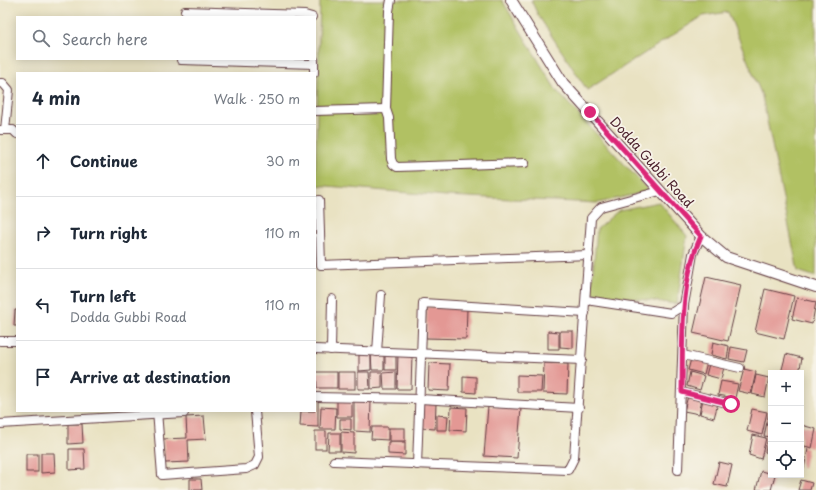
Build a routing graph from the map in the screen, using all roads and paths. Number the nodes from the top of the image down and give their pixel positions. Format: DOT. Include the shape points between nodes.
graph roads {
  1 [pos="391,0"];
  2 [pos="511,0"];
  3 [pos="186,11"];
  4 [pos="308,16"];
  5 [pos="180,60"];
  6 [pos="314,62"];
  7 [pos="0,83"];
  8 [pos="386,109"];
  9 [pos="316,111"];
  10 [pos="2,130"];
  11 [pos="16,133"];
  12 [pos="525,163"];
  13 [pos="660,191"];
  14 [pos="319,200"];
  15 [pos="701,236"];
  16 [pos="589,255"];
  17 [pos="816,287"];
  18 [pos="381,295"];
  19 [pos="332,299"];
  20 [pos="586,300"];
  21 [pos="684,306"];
  22 [pos="585,313"];
  23 [pos="0,341"];
  24 [pos="16,341"];
  25 [pos="316,349"];
  26 [pos="332,350"];
  27 [pos="377,352"];
  28 [pos="421,353"];
  29 [pos="683,355"];
  30 [pos="582,360"];
  31 [pos="740,368"];
  32 [pos="682,392"];
  33 [pos="316,397"];
  34 [pos="420,399"];
  35 [pos="731,404"];
  36 [pos="578,408"];
  37 [pos="255,412"];
  38 [pos="158,413"];
  39 [pos="184,414"];
  40 [pos="0,424"];
  41 [pos="334,461"];
  42 [pos="417,465"];
  43 [pos="678,470"];
  1 -- 8 [label="street"];
  2 -- 13 [label="street, Dodda Gubbi Road" via="563,83"];
  3 -- 4 [label="street"];
  5 -- 6 [label="street"];
  7 -- 10 [label="street" via="9,90"];
  8 -- 9 [label="street"];
  8 -- 12 [label="street" via="389,118 391,159 397,167"];
  10 -- 11 [label="street" via="13,130"];
  13 -- 15 [label="street, Dodda Gubbi Road"];
  13 -- 16 [label="street" via="601,208 594,213 591,218"];
  14 -- 16 [label="street" via="321,265"];
  15 -- 17 [label="street, Dodda Gubbi Road" via="726,258"];
  15 -- 21 [label="street" via="693,254"];
  16 -- 20 [label="street"];
  18 -- 27 [label="street"];
  19 -- 26 [label="street"];
  20 -- 21 [label="street" via="671,313"];
  20 -- 22 [label="street"];
  21 -- 29 [label="street"];
  22 -- 28 [label="street" via="423,303"];
  22 -- 30 [label="street"];
  23 -- 24 [label="street"];
  25 -- 26 [label="street"];
  26 -- 27 [label="street"];
  27 -- 28 [label="street"];
  28 -- 30 [label="street"];
  28 -- 34 [label="street"];
  29 -- 31 [label="street"];
  29 -- 32 [label="street"];
  30 -- 36 [label="street"];
  32 -- 35 [label="street"];
  32 -- 43 [label="street"];
  33 -- 34 [label="street"];
  34 -- 36 [label="street"];
  34 -- 42 [label="street"];
  36 -- 42 [label="street" via="574,458 568,470"];
  37 -- 38 [label="street" via="259,457 255,465 246,469 162,475"];
  38 -- 39 [label="street"];
  38 -- 40 [label="street"];
  41 -- 42 [label="street"];
}
